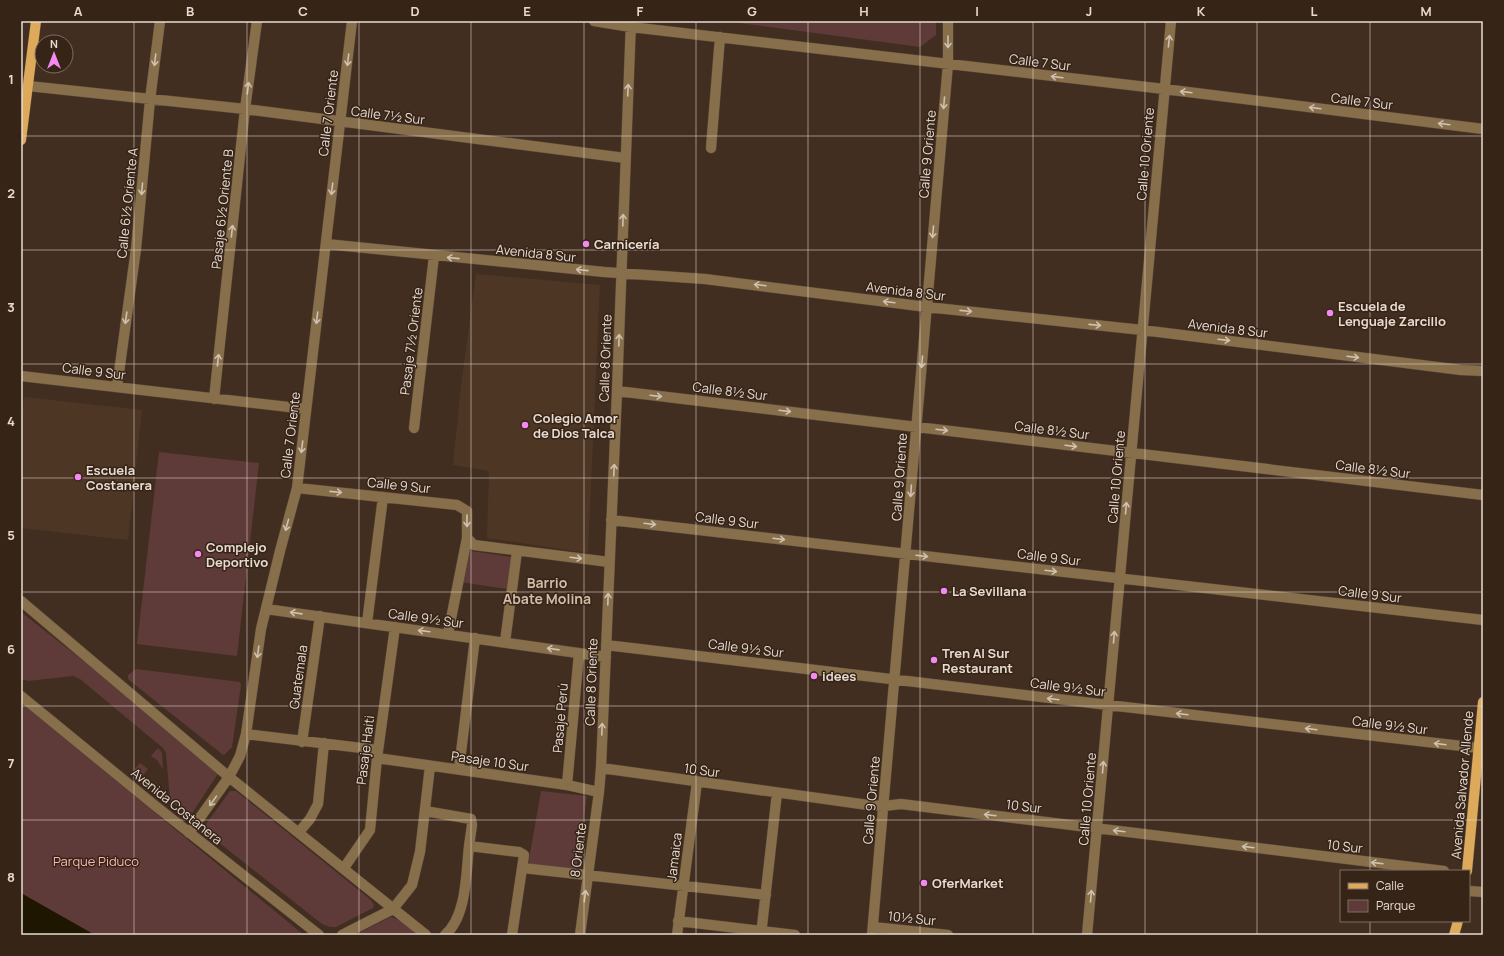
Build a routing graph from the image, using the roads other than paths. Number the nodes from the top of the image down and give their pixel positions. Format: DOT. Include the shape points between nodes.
graph roads {
  1 [pos="36,21"];
  2 [pos="160,21"];
  3 [pos="257,21"];
  4 [pos="352,21"];
  5 [pos="594,21"];
  6 [pos="948,21"];
  7 [pos="1171,21"];
  8 [pos="631,24"];
  9 [pos="720,37"];
  10 [pos="948,64"];
  11 [pos="28,86"];
  12 [pos="1164,89"];
  13 [pos="150,100"];
  14 [pos="245,109"];
  15 [pos="340,122"];
  16 [pos="1483,129"];
  17 [pos="21,140"];
  18 [pos="711,148"];
  19 [pos="625,158"];
  20 [pos="326,244"];
  21 [pos="434,256"];
  22 [pos="621,273"];
  23 [pos="927,306"];
  24 [pos="1142,330"];
  25 [pos="1483,371"];
  26 [pos="21,376"];
  27 [pos="117,387"];
  28 [pos="617,391"];
  29 [pos="214,399"];
  30 [pos="306,409"];
  31 [pos="916,427"];
  32 [pos="414,428"];
  33 [pos="1131,453"];
  34 [pos="297,488"];
  35 [pos="1483,495"];
  36 [pos="383,497"];
  37 [pos="611,520"];
  38 [pos="467,538"];
  39 [pos="517,551"];
  40 [pos="906,554"];
  41 [pos="610,562"];
  42 [pos="1120,578"];
  43 [pos="21,602"];
  44 [pos="266,609"];
  45 [pos="320,616"];
  46 [pos="1483,620"];
  47 [pos="367,623"];
  48 [pos="394,627"];
  49 [pos="448,634"];
  50 [pos="475,638"];
  51 [pos="505,642"];
  52 [pos="606,645"];
  53 [pos="579,653"];
  54 [pos="606,657"];
  55 [pos="895,679"];
  56 [pos="21,696"];
  57 [pos="1483,702"];
  58 [pos="1108,706"];
  59 [pos="246,734"];
  60 [pos="302,742"];
  61 [pos="324,743"];
  62 [pos="1479,748"];
  63 [pos="377,754"];
  64 [pos="1480,762"];
  65 [pos="430,766"];
  66 [pos="601,768"];
  67 [pos="459,769"];
  68 [pos="230,777"];
  69 [pos="697,782"];
  70 [pos="567,785"];
  71 [pos="599,792"];
  72 [pos="778,793"];
  73 [pos="884,806"];
  74 [pos="425,811"];
  75 [pos="1097,828"];
  76 [pos="299,832"];
  77 [pos="189,833"];
  78 [pos="469,846"];
  79 [pos="344,868"];
  80 [pos="523,868"];
  81 [pos="1436,870"];
  82 [pos="1467,870"];
  83 [pos="588,875"];
  84 [pos="683,886"];
  85 [pos="1470,891"];
  86 [pos="1483,892"];
  87 [pos="766,895"];
  88 [pos="393,909"];
  89 [pos="678,921"];
  90 [pos="1458,922"];
  91 [pos="873,931"];
  92 [pos="761,933"];
  93 [pos="319,935"];
  94 [pos="342,935"];
  95 [pos="426,935"];
  96 [pos="445,935"];
  97 [pos="512,935"];
  98 [pos="580,935"];
  99 [pos="676,935"];
  100 [pos="795,935"];
  101 [pos="948,935"];
  102 [pos="1087,935"];
  103 [pos="1454,935"];
  1 -- 11 [label="main road"];
  2 -- 13 [label="street, Calle 6½ Oriente A, one-way"];
  14 -- 3 [label="street, Pasaje 6½ Oriente B, one-way"];
  4 -- 15 [label="street, Calle 7 Oriente, one-way"];
  5 -- 8 [label="street, Calle 7 Sur"];
  6 -- 10 [label="street, Calle 9 Oriente, one-way"];
  12 -- 7 [label="street, Calle 10 Oriente, one-way"];
  8 -- 9 [label="street, Calle 7 Sur"];
  19 -- 8 [label="street, Calle 8 Oriente, one-way"];
  9 -- 10 [label="street, Calle 7 Sur"];
  9 -- 18 [label="street"];
  12 -- 10 [label="street, Calle 7 Sur, one-way"];
  10 -- 23 [label="street, Calle 9 Oriente, one-way"];
  11 -- 13 [label="street, Calle 7½ Sur"];
  11 -- 17 [label="main road"];
  16 -- 12 [label="street, Calle 7 Sur, one-way"];
  12 -- 24 [label="street, Calle 10 Oriente"];
  13 -- 14 [label="street, Calle 7½ Sur"];
  13 -- 27 [label="street, Calle 6½ Oriente A, one-way" via="136,249"];
  14 -- 15 [label="street, Calle 7½ Sur"];
  29 -- 14 [label="street, Pasaje 6½ Oriente B, one-way"];
  15 -- 19 [label="street, Calle 7½ Sur"];
  15 -- 20 [label="street, Calle 7 Oriente, one-way"];
  22 -- 19 [label="street, Calle 8 Oriente, one-way"];
  20 -- 21 [label="street, Avenida 8 Sur"];
  20 -- 30 [label="street, Calle 7 Oriente, one-way"];
  22 -- 21 [label="street, Avenida 8 Sur, one-way"];
  21 -- 32 [label="street, Pasaje 7½ Oriente"];
  23 -- 22 [label="street, Avenida 8 Sur, one-way" via="705,279"];
  28 -- 22 [label="street, Calle 8 Oriente, one-way"];
  23 -- 24 [label="street, Avenida 8 Sur, one-way"];
  23 -- 31 [label="street, Calle 9 Oriente, one-way"];
  24 -- 25 [label="street, Avenida 8 Sur, one-way"];
  24 -- 33 [label="street, Calle 10 Oriente"];
  26 -- 27 [label="street, Calle 9 Sur"];
  27 -- 29 [label="street, Calle 9 Sur"];
  28 -- 31 [label="street, Calle 8½ Sur, one-way"];
  37 -- 28 [label="street, Calle 8 Oriente, one-way"];
  29 -- 30 [label="street, Calle 9 Sur"];
  30 -- 34 [label="street, Calle 7 Oriente, one-way"];
  31 -- 33 [label="street, Calle 8½ Sur, one-way"];
  31 -- 40 [label="street, Calle 9 Oriente, one-way"];
  33 -- 35 [label="street, Calle 8½ Sur"];
  42 -- 33 [label="street, Calle 10 Oriente, one-way"];
  34 -- 36 [label="street, Calle 9 Sur, one-way"];
  34 -- 44 [label="street, Calle 7 Oriente, one-way"];
  36 -- 38 [label="street, Calle 9 Sur, one-way" via="457,504 467,511"];
  36 -- 47 [label="street"];
  37 -- 40 [label="street, Calle 9 Sur, one-way"];
  37 -- 41 [label="street, Calle 8 Oriente"];
  38 -- 39 [label="street" via="474,545"];
  38 -- 49 [label="street"];
  39 -- 41 [label="street, one-way"];
  39 -- 51 [label="street"];
  40 -- 42 [label="street, Calle 9 Sur, one-way"];
  40 -- 55 [label="street, Calle 9 Oriente"];
  52 -- 41 [label="street, Calle 8 Oriente, one-way"];
  42 -- 46 [label="street, Calle 9 Sur"];
  58 -- 42 [label="street, Calle 10 Oriente, one-way"];
  43 -- 68 [label="street"];
  45 -- 44 [label="street, Calle 9½ Sur, one-way"];
  44 -- 59 [label="street, Calle 7 Oriente, one-way"];
  45 -- 47 [label="street, Calle 9½ Sur"];
  45 -- 60 [label="street, Guatemala"];
  47 -- 48 [label="street, Calle 9½ Sur"];
  49 -- 48 [label="street, Calle 9½ Sur, one-way"];
  48 -- 63 [label="street, Pasaje Haiti"];
  49 -- 50 [label="street, Calle 9½ Sur"];
  50 -- 51 [label="street, Calle 9½ Sur"];
  50 -- 67 [label="street"];
  53 -- 51 [label="street, Calle 9½ Sur, one-way"];
  52 -- 54 [label="street, Calle 8 Oriente"];
  52 -- 55 [label="street, Calle 9½ Sur"];
  53 -- 54 [label="street, Calle 9½ Sur"];
  53 -- 70 [label="street, Pasaje Perú"];
  66 -- 54 [label="street, Calle 8 Oriente, one-way"];
  58 -- 55 [label="street, Calle 9½ Sur, one-way"];
  55 -- 73 [label="street, Calle 9 Oriente"];
  56 -- 77 [label="street, Avenida Costanera"];
  57 -- 62 [label="main road, Avenida Salvador Allende"];
  62 -- 58 [label="street, Calle 9½ Sur, one-way"];
  75 -- 58 [label="street, Calle 10 Oriente, one-way"];
  59 -- 60 [label="street, Pasaje 10 Sur"];
  59 -- 68 [label="street, Calle 7 Oriente" via="240,756"];
  60 -- 61 [label="street, Pasaje 10 Sur"];
  61 -- 63 [label="street, Pasaje 10 Sur"];
  61 -- 76 [label="street" via="318,804"];
  62 -- 64 [label="main road, Avenida Salvador Allende"];
  63 -- 65 [label="street, Pasaje 10 Sur"];
  63 -- 79 [label="street, Pasaje Haiti" via="370,830"];
  64 -- 82 [label="main road, Avenida Salvador Allende"];
  65 -- 67 [label="street, Pasaje 10 Sur"];
  65 -- 74 [label="street"];
  66 -- 69 [label="street, 10 Sur"];
  66 -- 71 [label="street, 8 Oriente"];
  67 -- 70 [label="street, Pasaje 10 Sur"];
  68 -- 76 [label="street"];
  68 -- 77 [label="street, Calle 7 Oriente, one-way"];
  69 -- 72 [label="street, 10 Sur"];
  69 -- 84 [label="street, Jamaica"];
  70 -- 71 [label="street, Pasaje 10 Sur"];
  71 -- 83 [label="street, 8 Oriente"];
  72 -- 73 [label="street, 10 Sur"];
  72 -- 87 [label="street"];
  75 -- 73 [label="street, 10 Sur, one-way" via="901,804"];
  73 -- 91 [label="street, Calle 9 Oriente"];
  74 -- 78 [label="street" via="471,819"];
  74 -- 88 [label="street" via="420,852 412,885"];
  81 -- 75 [label="street, 10 Sur, one-way"];
  102 -- 75 [label="street, Calle 10 Oriente, one-way"];
  76 -- 79 [label="street"];
  77 -- 93 [label="street, Avenida Costanera"];
  78 -- 80 [label="street" via="519,852 524,855"];
  78 -- 96 [label="street" via="460,912"];
  79 -- 88 [label="street"];
  80 -- 83 [label="street"];
  80 -- 97 [label="street"];
  83 -- 84 [label="street"];
  98 -- 83 [label="street, 8 Oriente, one-way"];
  84 -- 87 [label="street"];
  84 -- 89 [label="street, Jamaica"];
  85 -- 86 [label="street"];
  87 -- 92 [label="street"];
  88 -- 94 [label="street"];
  88 -- 95 [label="street"];
  89 -- 92 [label="street"];
  89 -- 99 [label="street, Jamaica"];
  90 -- 103 [label="main road"];
  91 -- 101 [label="street, 10½ Sur"];
  92 -- 100 [label="street"];
}
